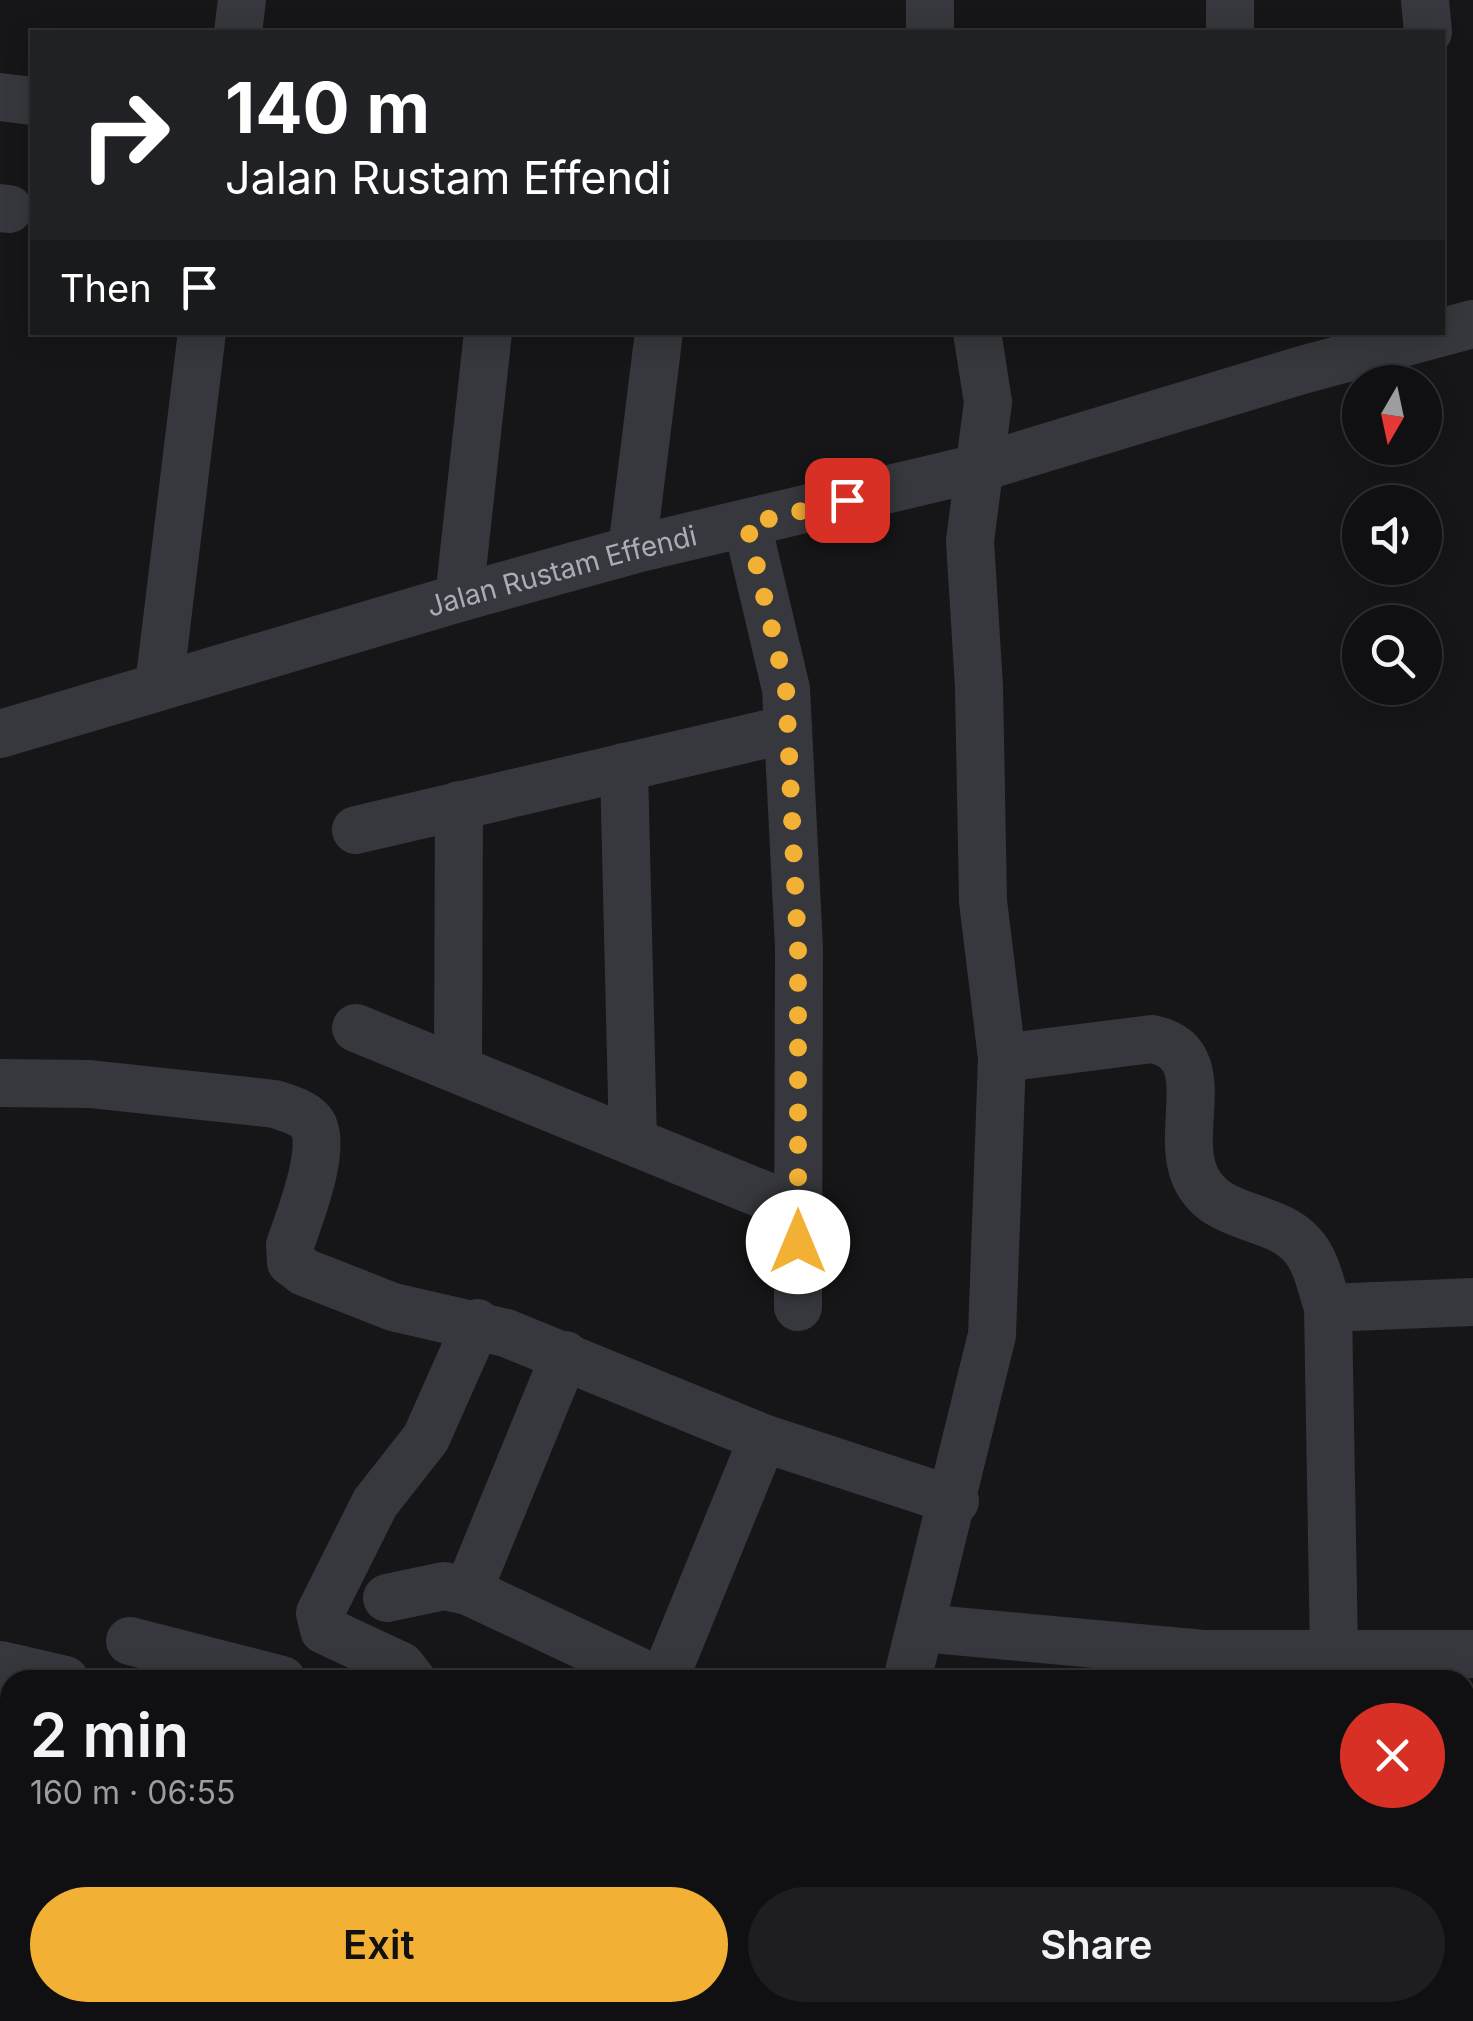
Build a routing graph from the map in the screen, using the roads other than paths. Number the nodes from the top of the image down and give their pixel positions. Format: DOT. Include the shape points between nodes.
graph roads {
  1 [pos="242,0"];
  2 [pos="930,0"];
  3 [pos="1230,0"];
  4 [pos="1426,0"];
  5 [pos="238,30"];
  6 [pos="930,30"];
  7 [pos="1230,30"];
  8 [pos="1428,30"];
  9 [pos="0,98"];
  10 [pos="30,102"];
  11 [pos="1473,324"];
  12 [pos="1445,328"];
  13 [pos="202,335"];
  14 [pos="488,335"];
  15 [pos="659,335"];
  16 [pos="978,335"];
  17 [pos="1403,335"];
  18 [pos="1301,351"];
  19 [pos="982,466"];
  20 [pos="747,524"];
  21 [pos="632,550"];
  22 [pos="459,598"];
  23 [pos="158,686"];
  24 [pos="788,729"];
  25 [pos="0,734"];
  26 [pos="624,767"];
  27 [pos="459,805"];
  28 [pos="356,830"];
  29 [pos="356,1028"];
  30 [pos="1002,1058"];
  31 [pos="458,1070"];
  32 [pos="0,1083"];
  33 [pos="633,1141"];
  34 [pos="798,1209"];
  35 [pos="1473,1302"];
  36 [pos="798,1308"];
  37 [pos="1328,1308"];
  38 [pos="477,1324"];
  39 [pos="565,1356"];
  40 [pos="763,1438"];
  41 [pos="955,1501"];
  42 [pos="468,1592"];
  43 [pos="387,1598"];
  44 [pos="938,1629"];
  45 [pos="130,1642"];
  46 [pos="1334,1652"];
  47 [pos="1473,1654"];
  48 [pos="242,1670"];
  49 [pos="404,1670"];
  50 [pos="638,1670"];
  51 [pos="664,1670"];
  52 [pos="913,1670"];
  53 [pos="940,1670"];
  1 -- 5 [label="street"];
  2 -- 6 [label="street"];
  3 -- 7 [label="street"];
  4 -- 8 [label="street"];
  9 -- 10 [label="street"];
  11 -- 12 [label="street, Jalan Rustam Effendi"];
  13 -- 23 [label="street"];
  14 -- 22 [label="street"];
  15 -- 21 [label="street"];
  16 -- 19 [label="street" via="988,402"];
  17 -- 18 [label="street, Jalan Rustam Effendi"];
  18 -- 19 [label="street, Jalan Rustam Effendi"];
  19 -- 20 [label="street, Jalan Rustam Effendi"];
  19 -- 30 [label="street" via="970,541 983,900"];
  20 -- 21 [label="street, Jalan Rustam Effendi"];
  20 -- 24 [label="street" via="786,689"];
  21 -- 22 [label="street, Jalan Rustam Effendi"];
  22 -- 23 [label="street, Jalan Rustam Effendi"];
  23 -- 25 [label="street, Jalan Rustam Effendi"];
  24 -- 26 [label="street"];
  24 -- 34 [label="street" via="798,948"];
  26 -- 27 [label="street"];
  26 -- 33 [label="street"];
  27 -- 28 [label="street"];
  27 -- 31 [label="street"];
  29 -- 31 [label="street"];
  30 -- 37 [label="street" via="1152,1039 1172,1043 1190,1068 1186,1128 1195,1176 1225,1208 1284,1230 1303,1246"];
  30 -- 41 [label="street" via="992,1335"];
  31 -- 33 [label="street"];
  32 -- 38 [label="street" via="90,1084 275,1104 298,1113 311,1122 318,1141 291,1262 394,1307"];
  33 -- 34 [label="street"];
  34 -- 36 [label="street"];
  35 -- 37 [label="street"];
  37 -- 46 [label="street"];
  38 -- 39 [label="street"];
  38 -- 49 [label="street" via="426,1438 375,1503 320,1613 324,1630"];
  39 -- 40 [label="street"];
  39 -- 42 [label="street"];
  40 -- 41 [label="street"];
  40 -- 51 [label="street"];
  41 -- 44 [label="street"];
  42 -- 43 [label="street" via="444,1586"];
  42 -- 50 [label="street"];
  44 -- 46 [label="street" via="1203,1654"];
  44 -- 52 [label="street"];
  44 -- 53 [label="street"];
  45 -- 48 [label="street"];
  46 -- 47 [label="street"];
}
